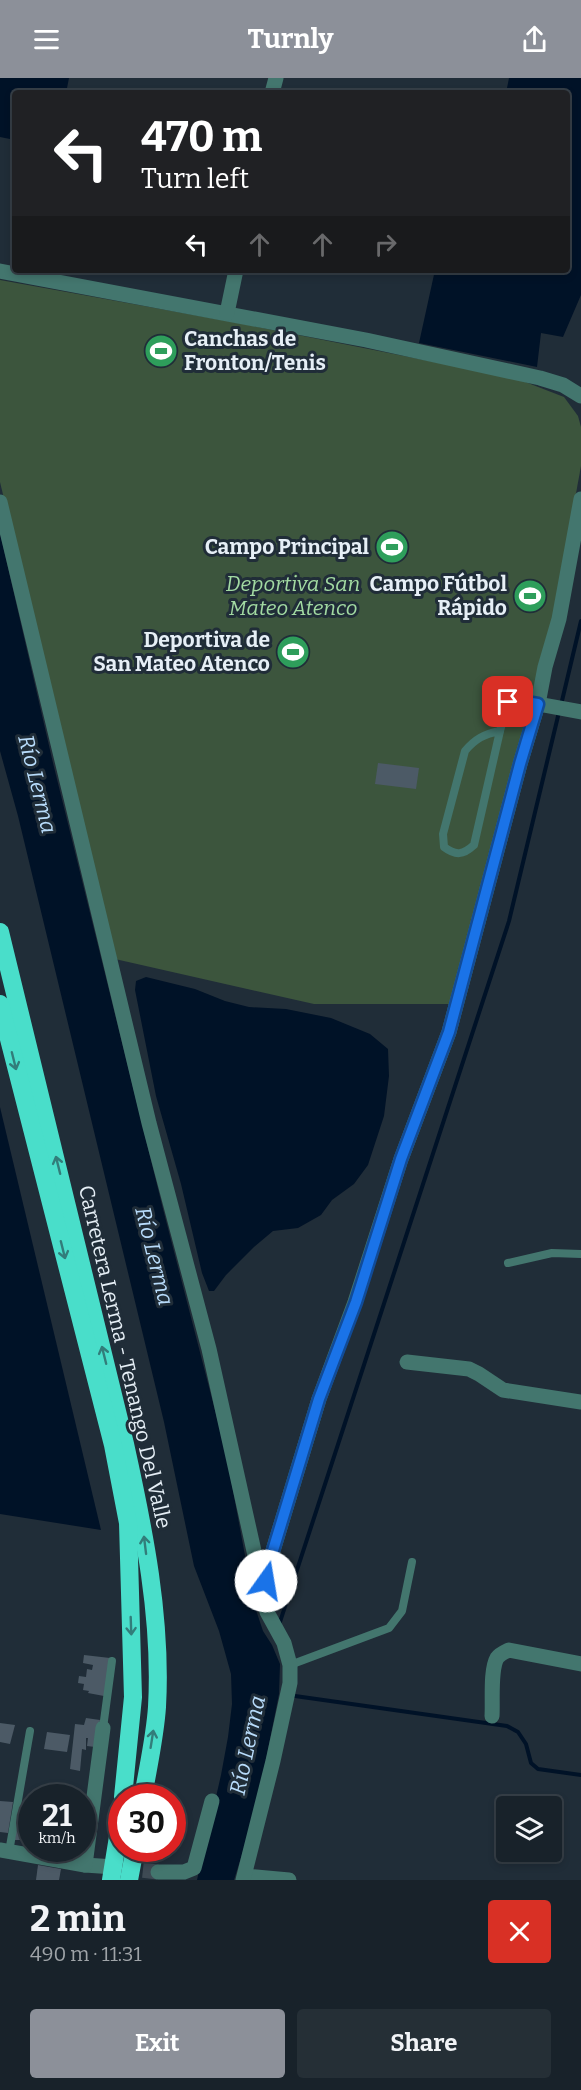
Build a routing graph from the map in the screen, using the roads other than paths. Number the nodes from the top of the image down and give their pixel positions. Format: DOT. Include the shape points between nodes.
graph roads {
  1 [pos="0,271"];
  2 [pos="235,273"];
  3 [pos="227,313"];
  4 [pos="581,396"];
  5 [pos="581,499"];
  6 [pos="0,502"];
  7 [pos="544,705"];
  8 [pos="575,711"];
  9 [pos="500,731"];
  10 [pos="0,932"];
  11 [pos="0,1005"];
  12 [pos="581,1254"];
  13 [pos="508,1263"];
  14 [pos="407,1362"];
  15 [pos="581,1402"];
  16 [pos="412,1562"];
  17 [pos="266,1581"];
  18 [pos="112,1661"];
  19 [pos="581,1664"];
  20 [pos="290,1665"];
  21 [pos="492,1716"];
  22 [pos="103,1728"];
  23 [pos="30,1731"];
  24 [pos="124,1784"];
  25 [pos="145,1784"];
  26 [pos="212,1801"];
  27 [pos="5,1851"];
  28 [pos="132,1862"];
  29 [pos="85,1865"];
  30 [pos="158,1872"];
  31 [pos="113,1874"];
  32 [pos="244,1878"];
  33 [pos="129,1880"];
  34 [pos="289,1880"];
  1 -- 3 [label="street"];
  2 -- 3 [label="street"];
  3 -- 4 [label="street" via="540,378"];
  5 -- 7 [label="street" via="559,619 545,667"];
  6 -- 17 [label="street" via="149,1123 209,1349 258,1569"];
  7 -- 8 [label="street"];
  7 -- 9 [label="lane" via="508,702"];
  7 -- 17 [label="street" via="520,764 449,1032 319,1399"];
  9 -- 9 [label="lane" via="473,741 465,751 443,834 444,847 453,854 464,854 474,845"];
  25 -- 10 [label="highway, Carretera Lerma - Tenango Del Valle, one-way" via="157,1696 156,1629 142,1522"];
  11 -- 24 [label="highway, one-way" via="113,1445 128,1523 133,1697"];
  12 -- 13 [label="lane" via="552,1253"];
  14 -- 15 [label="street" via="469,1369 503,1390"];
  16 -- 20 [label="lane" via="402,1611 389,1628"];
  17 -- 20 [label="street" via="267,1612 284,1643"];
  18 -- 22 [label="lane"];
  19 -- 21 [label="street" via="509,1650 497,1659 494,1667"];
  20 -- 32 [label="street" via="290,1683"];
  22 -- 29 [label="street"];
  23 -- 27 [label="lane"];
  26 -- 30 [label="street" via="194,1868"];
  27 -- 29 [label="street"];
  28 -- 33 [label="highway"];
  29 -- 31 [label="street"];
  32 -- 34 [label="street"];
}
